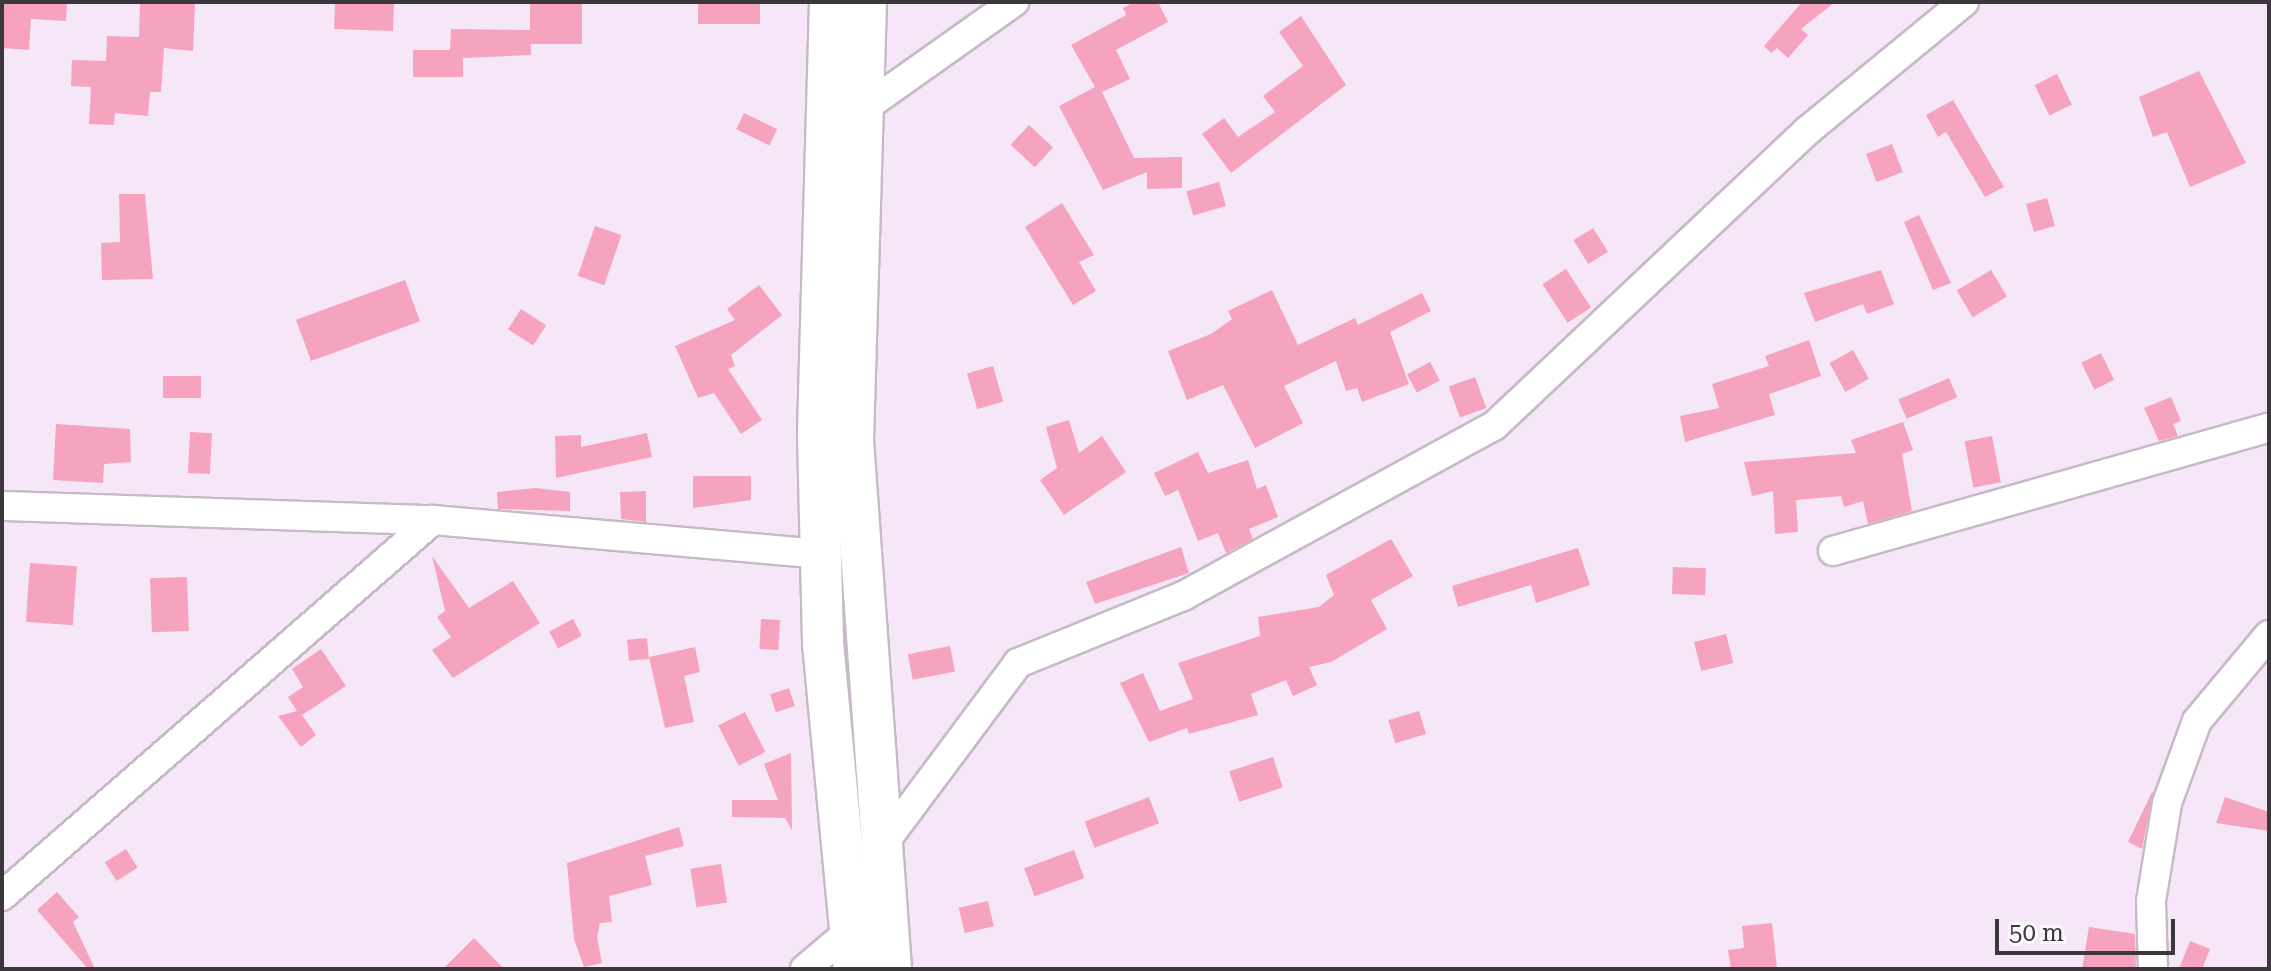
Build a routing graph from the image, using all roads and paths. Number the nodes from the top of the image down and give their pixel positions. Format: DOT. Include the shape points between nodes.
graph roads {
  1 [pos="830,2"];
  2 [pos="866,2"];
  3 [pos="1014,2"];
  4 [pos="1964,2"];
  5 [pos="860,111"];
  6 [pos="2269,428"];
  7 [pos="2,506"];
  8 [pos="433,520"];
  9 [pos="1833,551"];
  10 [pos="821,554"];
  11 [pos="2269,635"];
  12 [pos="881,847"];
  13 [pos="2,896"];
  14 [pos="853,950"];
  15 [pos="805,969"];
  16 [pos="891,969"];
  17 [pos="2153,969"];
  1 -- 10 [label="main road" via="822,159"];
  2 -- 5 [label="main road"];
  3 -- 5 [label="street"];
  4 -- 12 [label="street" via="1807,131 1494,426 1183,596 1018,663"];
  5 -- 12 [label="main road" via="853,441"];
  6 -- 9 [label="street"];
  7 -- 8 [label="street"];
  8 -- 10 [label="street"];
  8 -- 13 [label="street"];
  10 -- 14 [label="main road" via="823,643"];
  11 -- 17 [label="street" via="2197,721 2167,803 2151,901"];
  12 -- 16 [label="main road"];
  14 -- 15 [label="street"];
}
